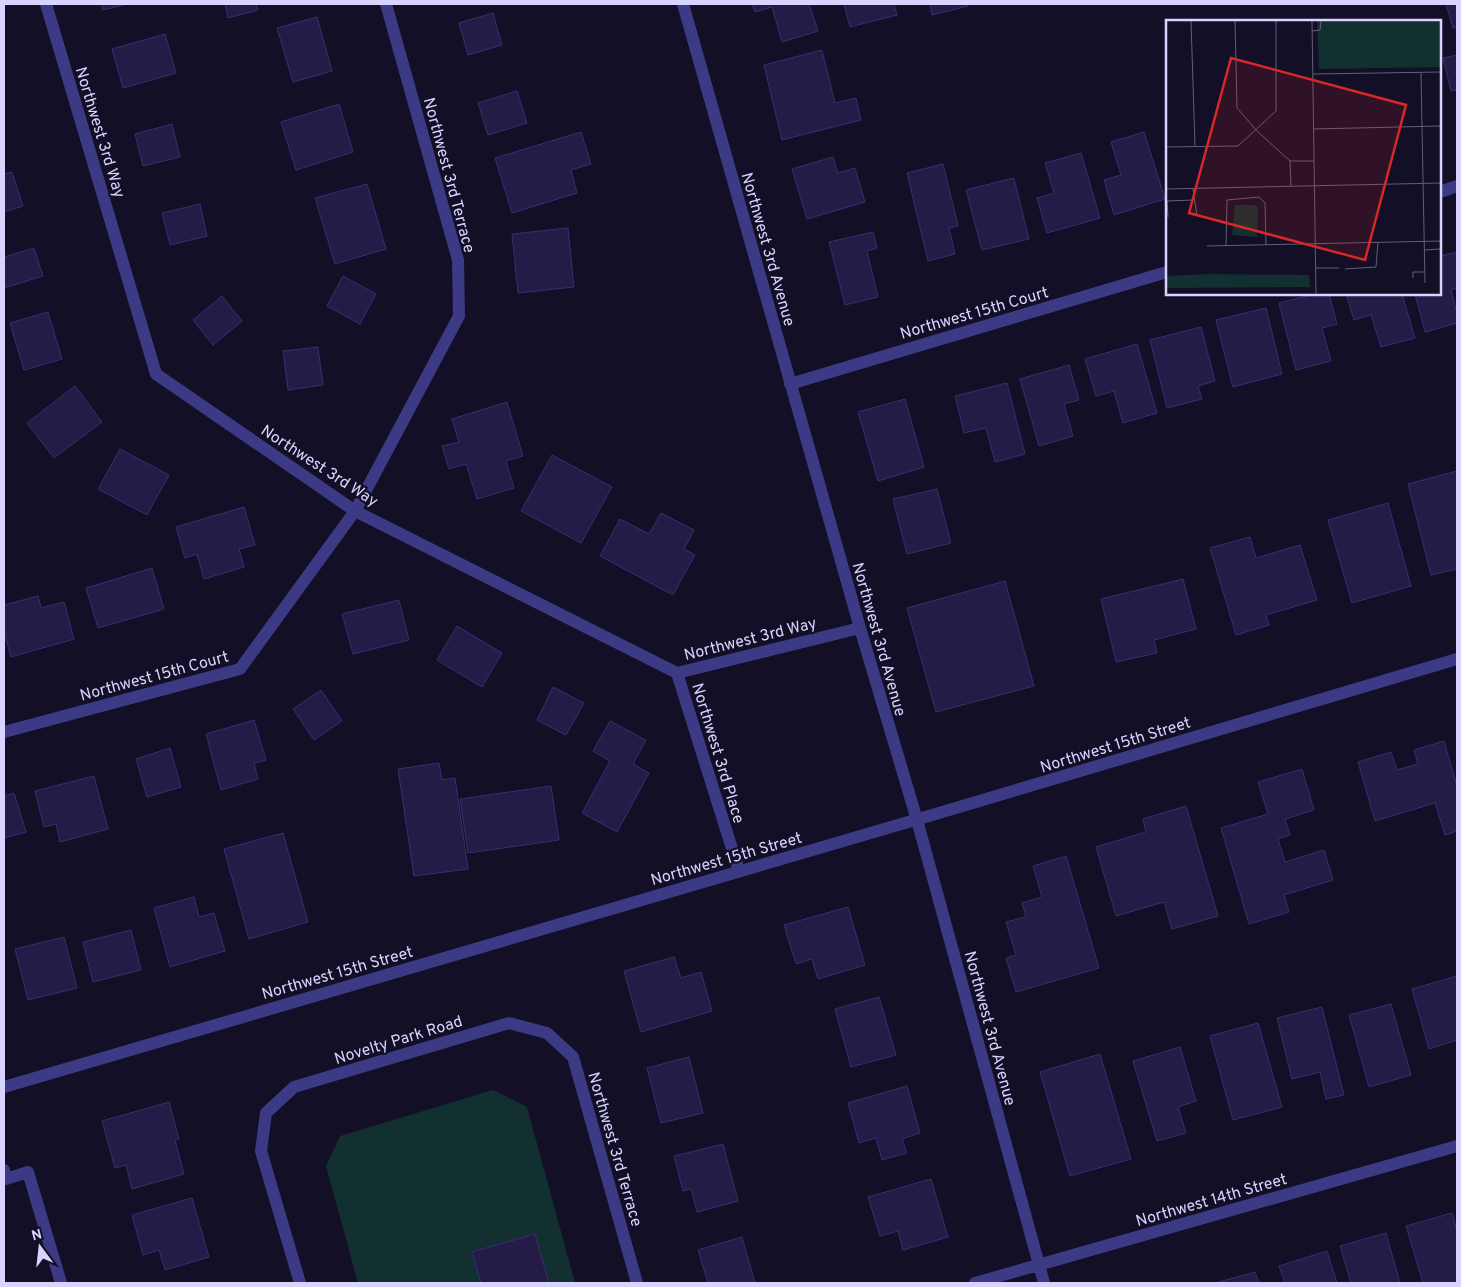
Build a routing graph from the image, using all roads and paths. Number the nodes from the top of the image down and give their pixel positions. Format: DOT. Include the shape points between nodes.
graph roads {
  1 [pos="46,4"];
  2 [pos="386,4"];
  3 [pos="683,4"];
  4 [pos="1457,186"];
  5 [pos="1441,192"];
  6 [pos="1166,272"];
  7 [pos="790,384"];
  8 [pos="355,512"];
  9 [pos="860,628"];
  10 [pos="1457,659"];
  11 [pos="677,673"];
  12 [pos="4,732"];
  13 [pos="917,820"];
  14 [pos="739,871"];
  15 [pos="547,1033"];
  16 [pos="4,1087"];
  17 [pos="1457,1146"];
  18 [pos="5,1176"];
  19 [pos="1039,1265"];
  20 [pos="61,1283"];
  21 [pos="300,1283"];
  22 [pos="637,1283"];
  23 [pos="975,1283"];
  24 [pos="1044,1283"];
  1 -- 8 [label="street, Northwest 3rd Way" via="156,374"];
  2 -- 8 [label="street, Northwest 3rd Terrace" via="458,260 460,316"];
  3 -- 7 [label="street, Northwest 3rd Avenue"];
  4 -- 5 [label="street"];
  6 -- 7 [label="street, Northwest 15th Court"];
  7 -- 9 [label="street, Northwest 3rd Avenue"];
  8 -- 11 [label="street, Northwest 3rd Way"];
  8 -- 12 [label="street, Northwest 15th Court" via="240,669"];
  9 -- 11 [label="street, Northwest 3rd Way"];
  9 -- 13 [label="street, Northwest 3rd Avenue"];
  10 -- 13 [label="street, Northwest 15th Street"];
  11 -- 14 [label="street, Northwest 3rd Place"];
  13 -- 14 [label="street, Northwest 15th Street"];
  13 -- 19 [label="street, Northwest 3rd Avenue"];
  14 -- 16 [label="street, Northwest 15th Street"];
  15 -- 21 [label="street, Novelty Park Road" via="510,1023 294,1087 266,1113 261,1151"];
  15 -- 22 [label="street, Northwest 3rd Terrace" via="572,1057"];
  17 -- 19 [label="street, Northwest 14th Street"];
  18 -- 20 [label="street" via="28,1172"];
  19 -- 23 [label="street, Northwest 14th Street"];
  19 -- 24 [label="street, Northwest 3rd Avenue"];
}
